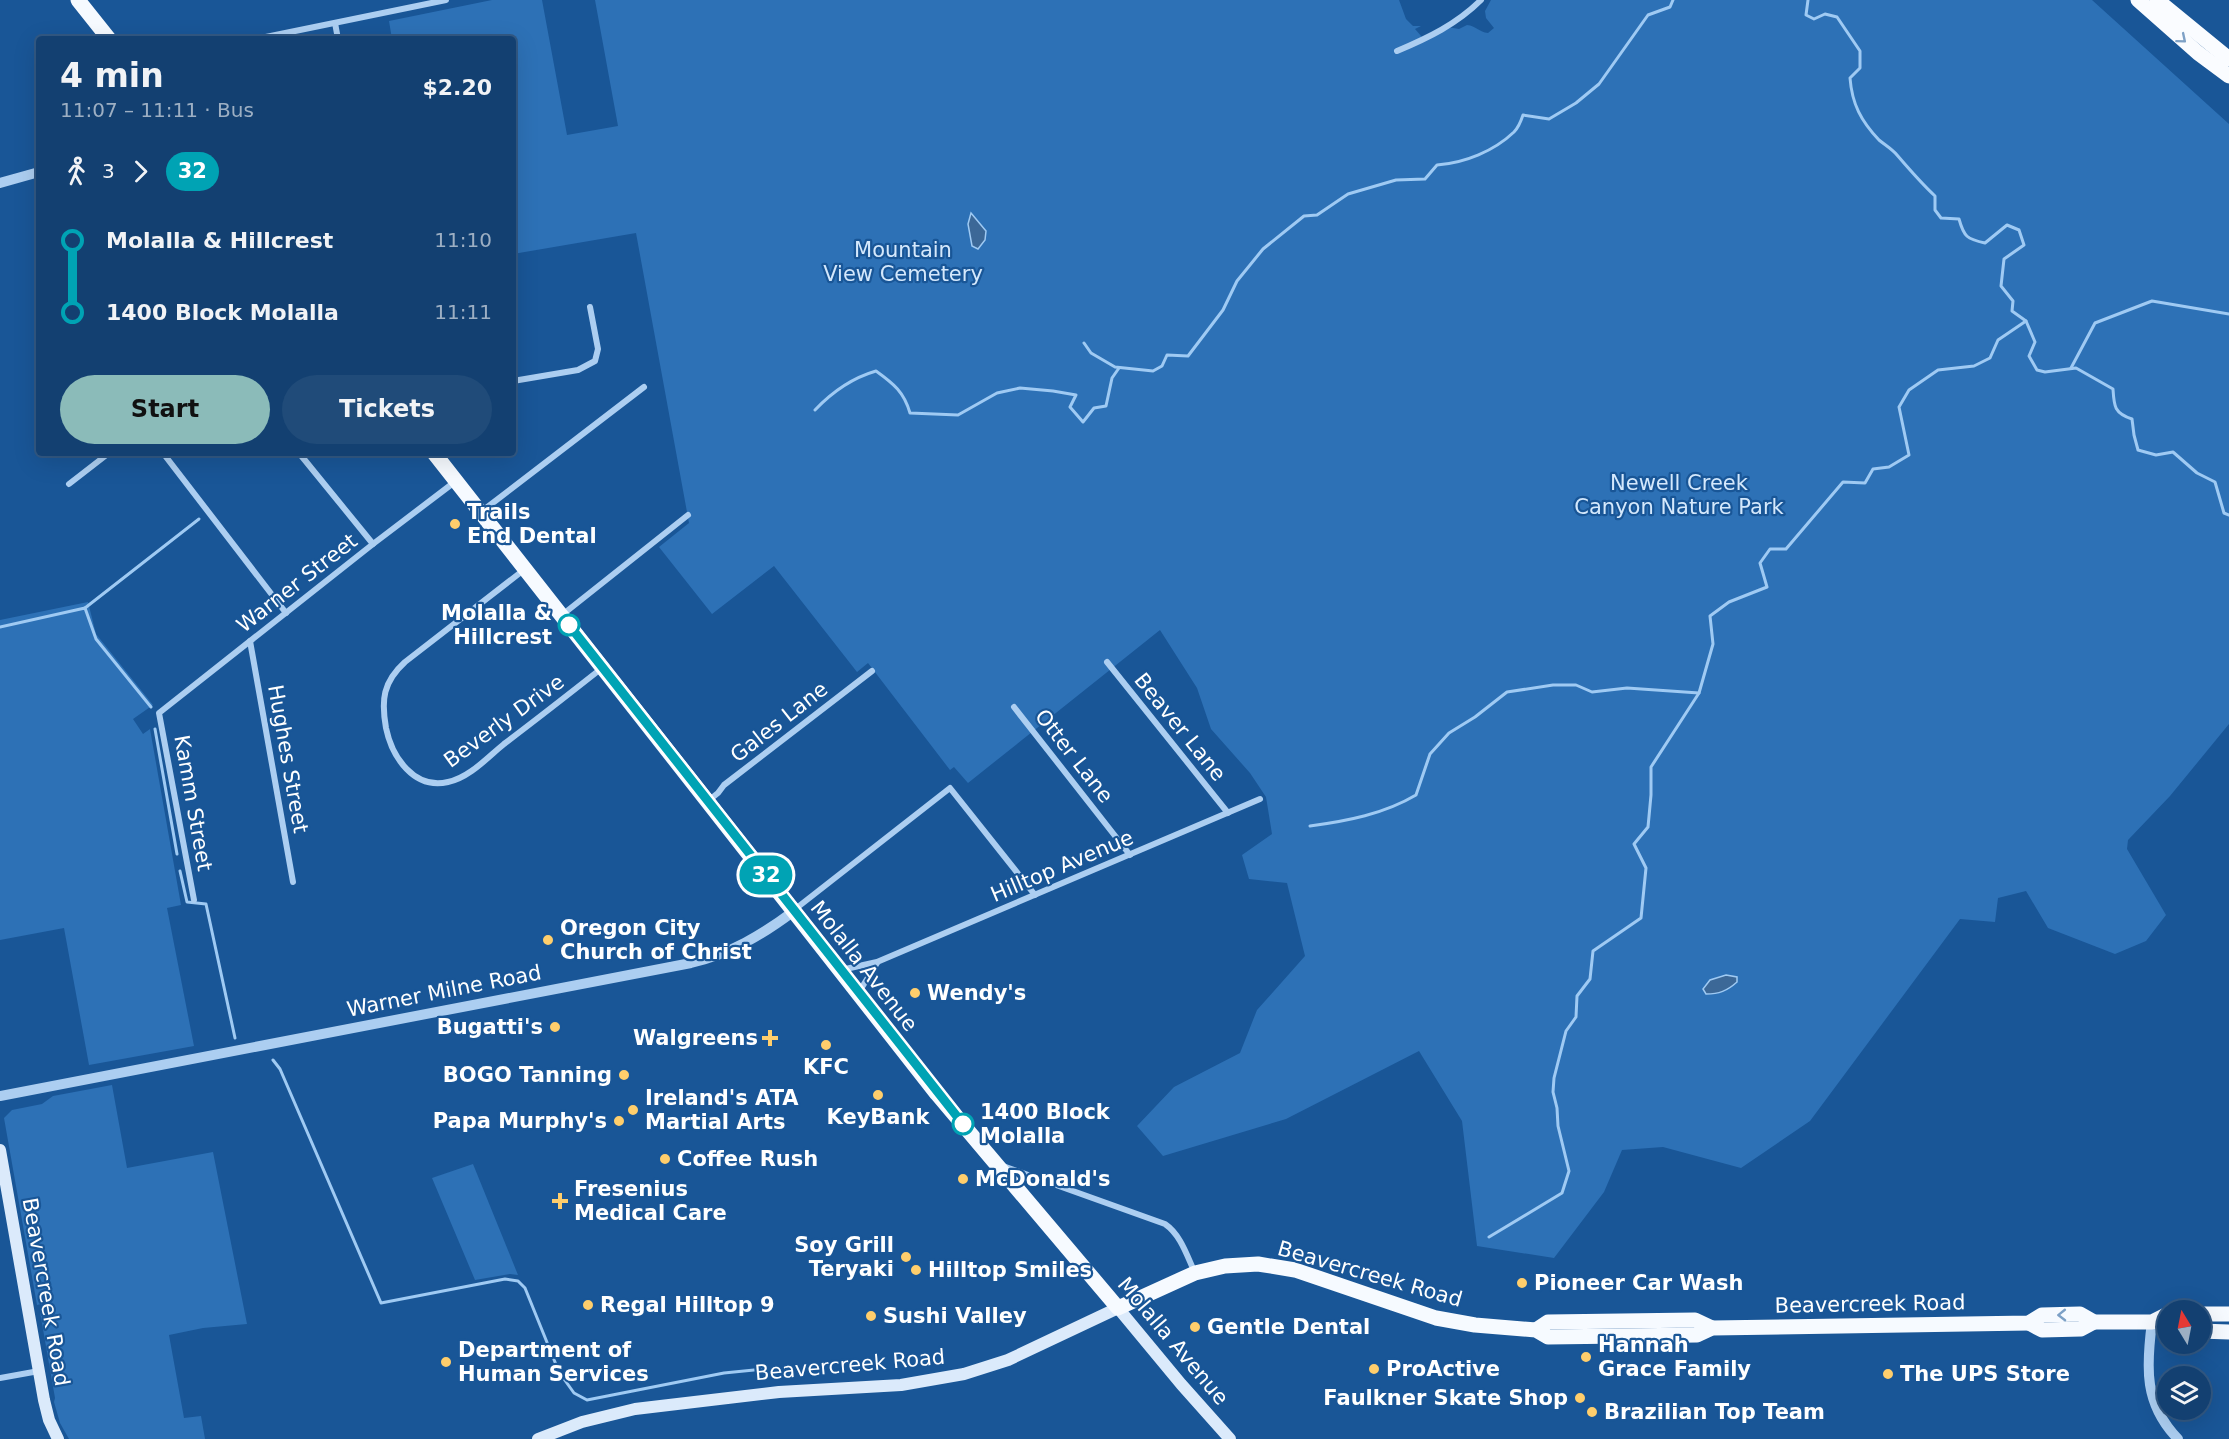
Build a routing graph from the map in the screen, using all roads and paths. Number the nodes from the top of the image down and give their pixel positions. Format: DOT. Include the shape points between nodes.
graph roads {
  1 [pos="78,0"];
  2 [pos="446,0"];
  3 [pos="1481,0"];
  4 [pos="2138,0"];
  5 [pos="2157,0"];
  6 [pos="335,23"];
  7 [pos="107,36"];
  8 [pos="271,36"];
  9 [pos="337,36"];
  10 [pos="1397,51"];
  11 [pos="2229,59"];
  12 [pos="2229,76"];
  13 [pos="36,173"];
  14 [pos="0,183"];
  15 [pos="590,307"];
  16 [pos="516,380"];
  17 [pos="644,387"];
  18 [pos="105,456"];
  19 [pos="165,456"];
  20 [pos="301,456"];
  21 [pos="436,456"];
  22 [pos="456,481"];
  23 [pos="69,484"];
  24 [pos="481,513"];
  25 [pos="688,515"];
  26 [pos="373,544"];
  27 [pos="525,569"];
  28 [pos="286,613"];
  29 [pos="562,615"];
  30 [pos="250,641"];
  31 [pos="1107,662"];
  32 [pos="603,667"];
  33 [pos="872,671"];
  34 [pos="1014,706"];
  35 [pos="159,713"];
  36 [pos="1260,799"];
  37 [pos="708,801"];
  38 [pos="1228,813"];
  39 [pos="1130,855"];
  40 [pos="293,882"];
  41 [pos="1035,895"];
  42 [pos="194,900"];
  43 [pos="794,910"];
  44 [pos="877,962"];
  45 [pos="841,970"];
  46 [pos="858,993"];
  47 [pos="0,1096"];
  48 [pos="0,1149"];
  49 [pos="997,1164"];
  50 [pos="1195,1273"];
  51 [pos="1118,1308"];
  52 [pos="2211,1314"];
  53 [pos="2229,1314"];
  54 [pos="2157,1320"];
  55 [pos="1666,1321"];
  56 [pos="2152,1322"];
  57 [pos="2157,1324"];
  58 [pos="1712,1328"];
  59 [pos="1536,1330"];
  60 [pos="2211,1331"];
  61 [pos="2229,1332"];
  62 [pos="1595,1337"];
  63 [pos="39,1371"];
  64 [pos="0,1378"];
  65 [pos="58,1439"];
  66 [pos="538,1439"];
  67 [pos="1230,1439"];
  68 [pos="2178,1439"];
  1 -- 7 [label="main road"];
  2 -- 6 [label="street"];
  3 -- 10 [label="street" via="1425,40"];
  4 -- 12 [label="highway, one-way"];
  5 -- 11 [label="highway"];
  6 -- 8 [label="street"];
  6 -- 9 [label="street"];
  13 -- 14 [label="street"];
  15 -- 16 [label="street" via="598,349 595,361 578,370"];
  17 -- 24 [label="street"];
  18 -- 23 [label="street"];
  19 -- 28 [label="street"];
  20 -- 26 [label="street"];
  21 -- 22 [label="main road, Molalla Avenue"];
  22 -- 24 [label="main road, Molalla Avenue"];
  22 -- 26 [label="street, Warner Street"];
  24 -- 27 [label="main road, Molalla Avenue"];
  25 -- 29 [label="street"];
  26 -- 28 [label="street, Warner Street"];
  27 -- 29 [label="main road, Molalla Avenue"];
  27 -- 32 [label="street, Beverly Drive" via="392,676 384,695 384,716 400,763 429,783 456,779"];
  28 -- 30 [label="street, Warner Street"];
  29 -- 32 [label="main road, Molalla Avenue"];
  30 -- 35 [label="street, Warner Street"];
  30 -- 40 [label="street, Hughes Street"];
  31 -- 38 [label="street, Beaver Lane"];
  32 -- 37 [label="main road, Molalla Avenue"];
  33 -- 37 [label="street, Gales Lane"];
  34 -- 39 [label="street, Otter Lane"];
  35 -- 42 [label="street, Kamm Street"];
  36 -- 38 [label="street, Hilltop Avenue"];
  37 -- 43 [label="main road, Molalla Avenue"];
  38 -- 39 [label="street, Hilltop Avenue"];
  39 -- 41 [label="street, Hilltop Avenue"];
  41 -- 43 [label="street, Warner Milne Road" via="950,788"];
  41 -- 44 [label="street, Hilltop Avenue"];
  43 -- 45 [label="main road, Molalla Avenue"];
  43 -- 47 [label="street, Warner Milne Road" via="746,943 698,962"];
  44 -- 45 [label="street, Hilltop Avenue"];
  44 -- 46 [label="street"];
  45 -- 46 [label="main road, Molalla Avenue"];
  46 -- 49 [label="main road, Molalla Avenue"];
  48 -- 63 [label="main road, Beavercreek Road"];
  49 -- 50 [label="street" via="1160,1222 1181,1243"];
  49 -- 51 [label="main road, Molalla Avenue"];
  50 -- 51 [label="main road, Beavercreek Road"];
  50 -- 59 [label="main road, Beavercreek Road" via="1234,1265 1268,1265 1295,1270 1436,1318"];
  51 -- 66 [label="main road, Beavercreek Road" via="1001,1363 964,1374 892,1386 779,1392 635,1409 582,1422"];
  51 -- 67 [label="main road, Molalla Avenue"];
  52 -- 53 [label="main road"];
  54 -- 56 [label="main road, Beavercreek Road"];
  55 -- 58 [label="main road, Beavercreek Road" via="1695,1320"];
  55 -- 59 [label="main road, Beavercreek Road" via="1548,1322"];
  55 -- 62 [label="main road" via="1657,1329 1620,1330"];
  56 -- 57 [label="main road, Beavercreek Road"];
  56 -- 58 [label="main road, Beavercreek Road" via="2094,1322 2080,1314 2042,1315 2029,1323"];
  56 -- 68 [label="street" via="2151,1395 2157,1412"];
  58 -- 62 [label="main road, Beavercreek Road" via="1697,1335"];
  59 -- 62 [label="main road, Beavercreek Road" via="1548,1337"];
  60 -- 61 [label="main road"];
  63 -- 64 [label="street"];
  63 -- 65 [label="main road, Beavercreek Road" via="46,1410"];
}
